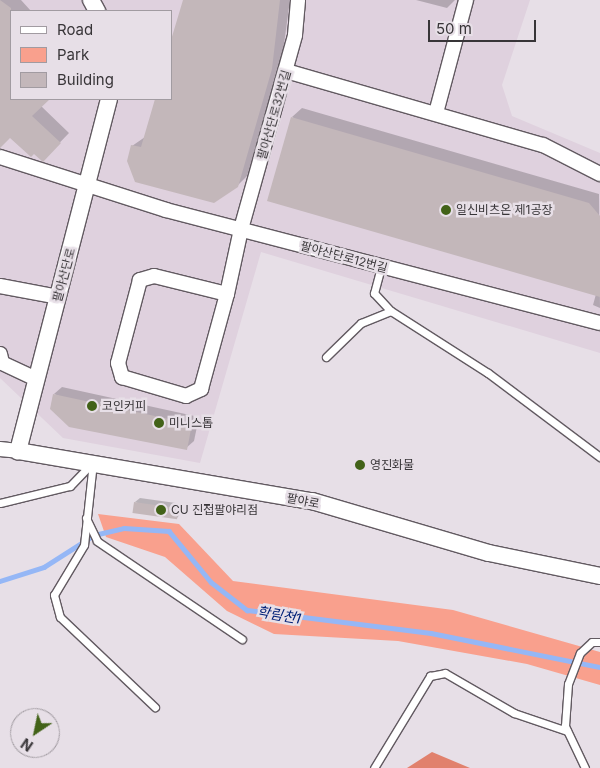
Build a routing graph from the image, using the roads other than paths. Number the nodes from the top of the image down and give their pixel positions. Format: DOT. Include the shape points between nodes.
graph roads {
  1 [pos="298,0"];
  2 [pos="466,0"];
  3 [pos="286,71"];
  4 [pos="109,100"];
  5 [pos="436,113"];
  6 [pos="0,157"];
  7 [pos="600,174"];
  8 [pos="89,186"];
  9 [pos="242,229"];
  10 [pos="381,267"];
  11 [pos="0,286"];
  12 [pos="227,294"];
  13 [pos="58,297"];
  14 [pos="391,312"];
  15 [pos="600,324"];
  16 [pos="326,357"];
  17 [pos="1,362"];
  18 [pos="37,379"];
  19 [pos="0,449"];
  20 [pos="18,451"];
  21 [pos="600,457"];
  22 [pos="93,462"];
  23 [pos="0,503"];
  24 [pos="86,518"];
  25 [pos="600,576"];
  26 [pos="242,639"];
  27 [pos="600,642"];
  28 [pos="155,707"];
  29 [pos="568,731"];
  30 [pos="374,768"];
  31 [pos="585,768"];
  1 -- 3 [label="street, 팔야산단로32번길"];
  2 -- 5 [label="street"];
  3 -- 5 [label="street"];
  3 -- 9 [label="street, 팔야산단로32번길"];
  4 -- 8 [label="street, 팔야산단로"];
  5 -- 7 [label="street" via="543,145"];
  6 -- 8 [label="street, 팔야산단로12번길"];
  8 -- 9 [label="street, 팔야산단로12번길"];
  8 -- 13 [label="street, 팔야산단로"];
  9 -- 10 [label="street, 팔야산단로12번길"];
  9 -- 12 [label="street, 팔야산단로32번길"];
  10 -- 14 [label="lane" via="374,294"];
  10 -- 15 [label="street, 팔야산단로12번길"];
  11 -- 13 [label="street"];
  12 -- 12 [label="street, 팔야산단로32번길" via="198,392 186,396 122,377 118,363 140,280 154,276"];
  13 -- 18 [label="street, 팔야산단로"];
  14 -- 16 [label="lane" via="361,323"];
  14 -- 21 [label="lane" via="488,373"];
  17 -- 18 [label="street"];
  18 -- 20 [label="street, 팔야산단로"];
  19 -- 20 [label="street, 팔야로"];
  20 -- 22 [label="street, 팔야로"];
  22 -- 23 [label="lane" via="70,486"];
  22 -- 24 [label="lane"];
  22 -- 25 [label="street, 팔야로" via="312,501 489,554"];
  24 -- 26 [label="lane" via="97,541"];
  24 -- 28 [label="lane" via="84,545 54,595 60,617"];
  27 -- 29 [label="lane" via="592,642 580,653 569,677"];
  29 -- 30 [label="lane" via="514,713 445,673 430,676"];
  29 -- 31 [label="lane"];
}
